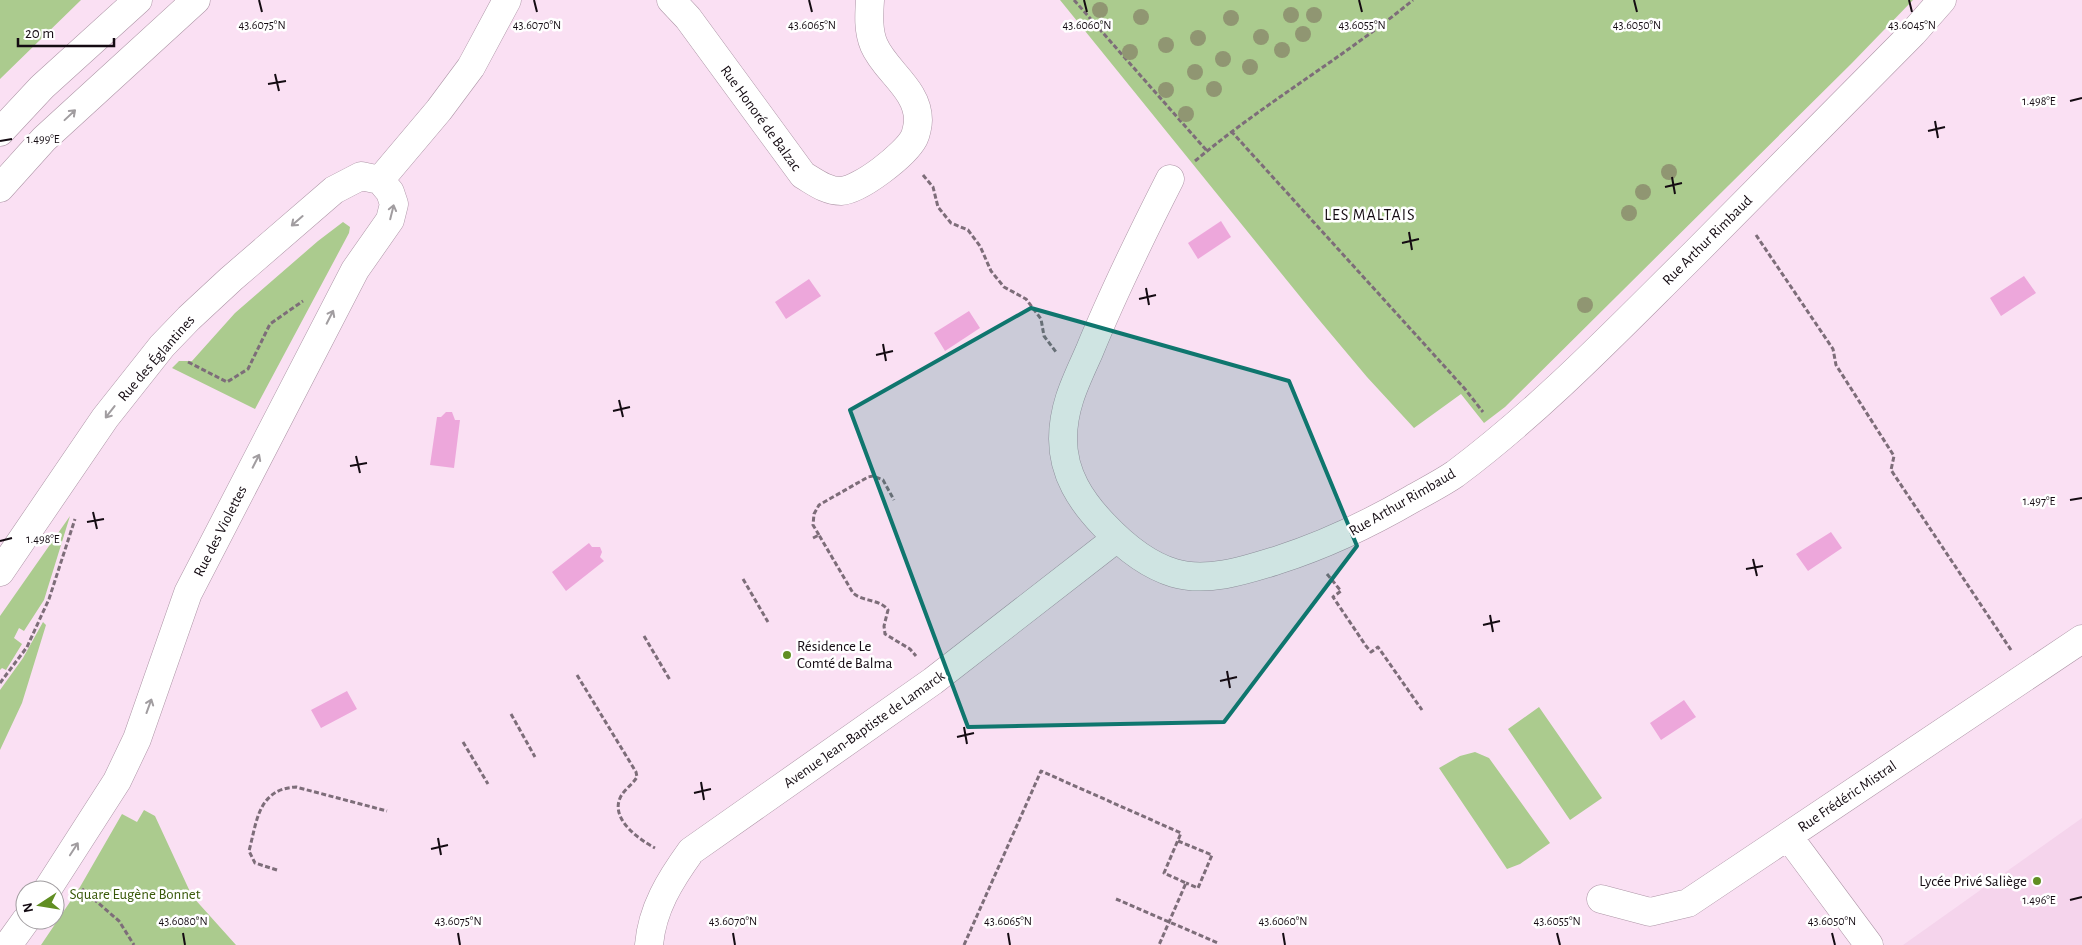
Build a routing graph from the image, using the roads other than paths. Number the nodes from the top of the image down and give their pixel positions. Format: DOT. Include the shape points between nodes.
graph roads {
  1 [pos="138,0"];
  2 [pos="196,0"];
  3 [pos="506,0"];
  4 [pos="671,0"];
  5 [pos="870,0"];
  6 [pos="1942,0"];
  7 [pos="0,132"];
  8 [pos="1170,179"];
  9 [pos="380,180"];
  10 [pos="0,188"];
  11 [pos="1117,538"];
  12 [pos="0,572"];
  13 [pos="2082,639"];
  14 [pos="1788,836"];
  15 [pos="53,880"];
  16 [pos="1601,899"];
  17 [pos="19,930"];
  18 [pos="8,945"];
  19 [pos="650,945"];
  20 [pos="1869,945"];
  1 -- 7 [label="street" via="42,87"];
  10 -- 2 [label="street, one-way" via="44,139"];
  3 -- 9 [label="street" via="471,67"];
  4 -- 5 [label="street, Rue Honoré de Balzac" via="688,18 803,175 826,189 842,191 861,185 904,151 914,137 918,120 915,102 874,45 868,18"];
  6 -- 11 [label="street, Rue Arthur Rimbaud" via="1617,331 1532,412 1452,476 1316,548 1221,575 1174,573 1144,559"];
  8 -- 11 [label="street, Rue Arthur Rimbaud" via="1115,289 1064,411 1063,442 1067,468 1077,492"];
  9 -- 12 [label="street, Rue des Églantines, one-way" via="361,176 334,190 231,279 162,346 105,418"];
  15 -- 9 [label="street, Rue des Violettes, one-way" via="117,781 137,740 188,594 355,270 390,220 394,204 390,192"];
  11 -- 19 [label="street, Avenue Jean-Baptiste de Lamarck" via="933,681 691,851 657,906"];
  13 -- 14 [label="street, Rue Frédéric Mistral"];
  14 -- 16 [label="street, Rue Frédéric Mistral" via="1688,903 1650,912"];
  14 -- 20 [label="street"];
  17 -- 18 [label="street"];
}
